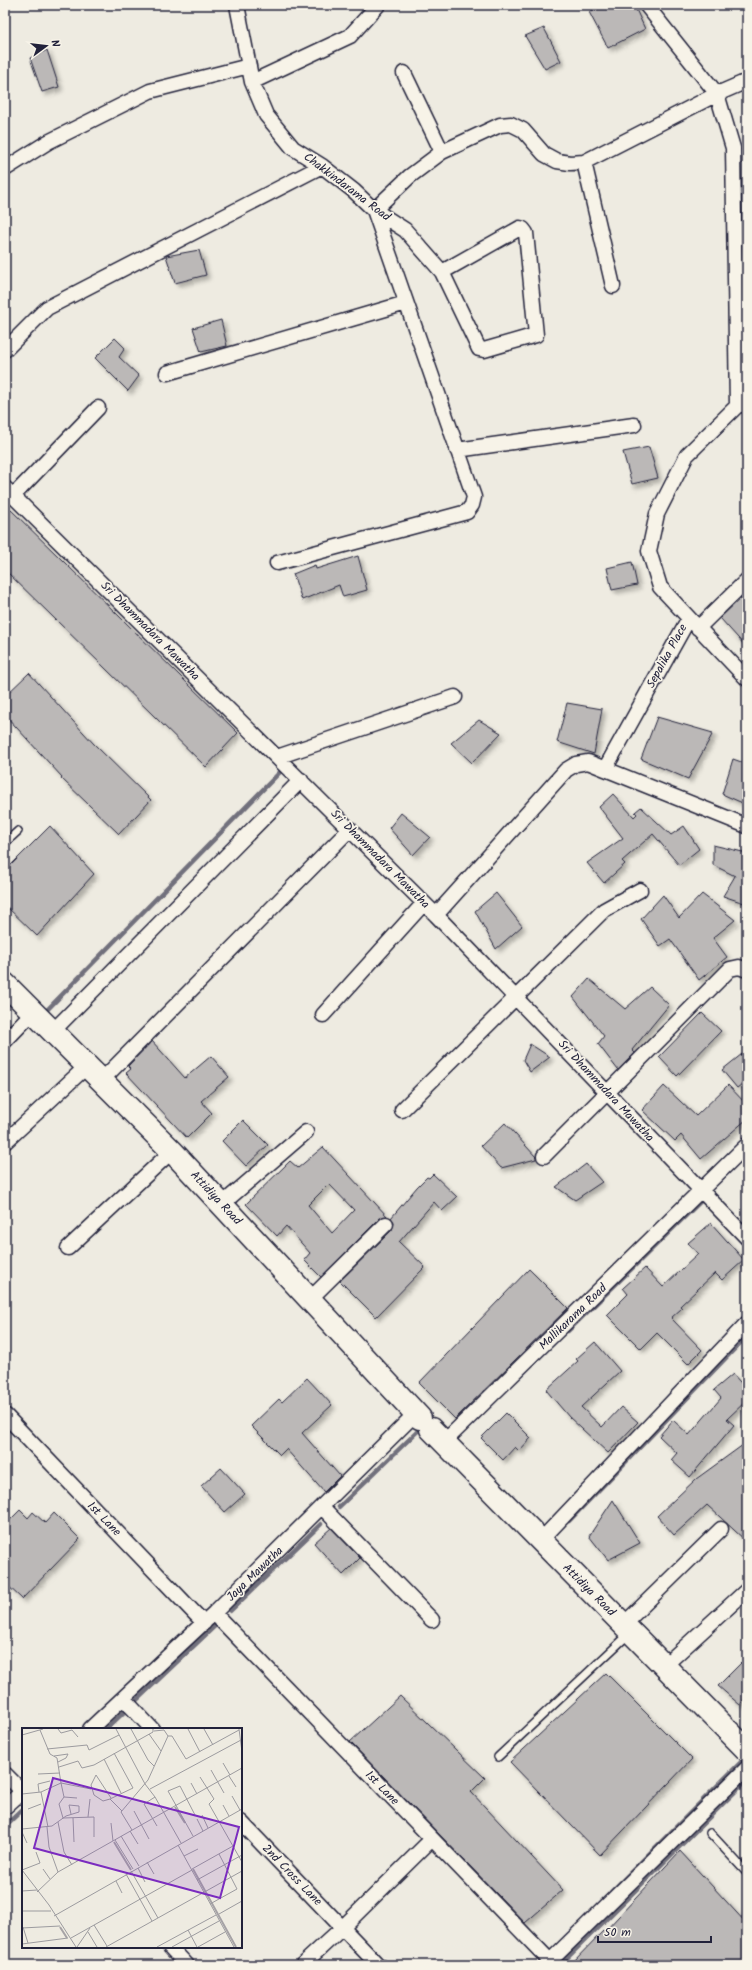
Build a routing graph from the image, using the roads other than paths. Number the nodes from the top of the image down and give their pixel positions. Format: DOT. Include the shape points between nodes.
graph roads {
  1 [pos="237,5"];
  2 [pos="378,5"];
  3 [pos="646,5"];
  4 [pos="249,66"];
  5 [pos="404,73"];
  6 [pos="747,81"];
  7 [pos="252,82"];
  8 [pos="717,94"];
  9 [pos="442,152"];
  10 [pos="584,162"];
  11 [pos="322,166"];
  12 [pos="5,169"];
  13 [pos="374,210"];
  14 [pos="442,272"];
  15 [pos="613,286"];
  16 [pos="406,303"];
  17 [pos="5,350"];
  18 [pos="167,373"];
  19 [pos="742,405"];
  20 [pos="98,408"];
  21 [pos="634,425"];
  22 [pos="457,450"];
  23 [pos="9,492"];
  24 [pos="277,563"];
  25 [pos="747,580"];
  26 [pos="688,618"];
  27 [pos="698,628"];
  28 [pos="747,679"];
  29 [pos="455,697"];
  30 [pos="277,757"];
  31 [pos="605,769"];
  32 [pos="301,780"];
  33 [pos="747,826"];
  34 [pos="350,829"];
  35 [pos="18,831"];
  36 [pos="5,843"];
  37 [pos="640,890"];
  38 [pos="424,903"];
  39 [pos="436,915"];
  40 [pos="747,970"];
  41 [pos="5,984"];
  42 [pos="515,996"];
  43 [pos="34,1012"];
  44 [pos="323,1015"];
  45 [pos="53,1031"];
  46 [pos="5,1041"];
  47 [pos="95,1073"];
  48 [pos="609,1093"];
  49 [pos="402,1110"];
  50 [pos="306,1132"];
  51 [pos="5,1142"];
  52 [pos="747,1145"];
  53 [pos="172,1151"];
  54 [pos="544,1156"];
  55 [pos="701,1191"];
  56 [pos="221,1205"];
  57 [pos="386,1224"];
  58 [pos="747,1238"];
  59 [pos="68,1248"];
  60 [pos="310,1299"];
  61 [pos="747,1323"];
  62 [pos="5,1415"];
  63 [pos="428,1426"];
  64 [pos="322,1507"];
  65 [pos="721,1529"];
  66 [pos="540,1540"];
  67 [pos="747,1590"];
  68 [pos="214,1613"];
  69 [pos="432,1620"];
  70 [pos="204,1623"];
  71 [pos="627,1628"];
  72 [pos="664,1666"];
  73 [pos="123,1698"];
  74 [pos="91,1728"];
  75 [pos="151,1728"];
  76 [pos="747,1750"];
  77 [pos="498,1757"];
  78 [pos="747,1768"];
  79 [pos="5,1774"];
  80 [pos="22,1790"];
  81 [pos="22,1792"];
  82 [pos="5,1808"];
  83 [pos="242,1823"];
  84 [pos="710,1833"];
  85 [pos="432,1839"];
  86 [pos="747,1873"];
  87 [pos="342,1928"];
  88 [pos="171,1948"];
  89 [pos="548,1963"];
  90 [pos="188,1965"];
  91 [pos="302,1965"];
  92 [pos="378,1965"];
  1 -- 4 [label="street, Chakkindarama Road"];
  2 -- 7 [label="street" via="350,36"];
  3 -- 8 [label="street"];
  4 -- 7 [label="street, Chakkindarama Road"];
  4 -- 12 [label="street" via="150,91 48,142"];
  5 -- 9 [label="street"];
  6 -- 8 [label="street"];
  7 -- 11 [label="street, Chakkindarama Road" via="266,115 293,148"];
  8 -- 10 [label="street"];
  8 -- 19 [label="street" via="733,148"];
  9 -- 10 [label="street" via="500,125 511,124 522,130 544,154 557,161"];
  9 -- 13 [label="street" via="410,176"];
  10 -- 15 [label="street"];
  11 -- 13 [label="street, Chakkindarama Road"];
  11 -- 17 [label="street" via="47,308"];
  13 -- 14 [label="street, Chakkindarama Road" via="405,230"];
  13 -- 16 [label="street"];
  14 -- 14 [label="street, Chakkindarama Road" via="479,349 484,350 536,335 524,229 520,228"];
  16 -- 18 [label="street"];
  16 -- 22 [label="street"];
  19 -- 26 [label="street" via="687,455 657,514 649,551 657,580 660,587"];
  20 -- 23 [label="street"];
  21 -- 22 [label="street"];
  22 -- 24 [label="street" via="474,497 467,512"];
  23 -- 30 [label="street, Sri Dhammadara Mawatha"];
  25 -- 27 [label="street"];
  26 -- 27 [label="street, Sepalika Place"];
  26 -- 31 [label="street, Sepalika Place"];
  27 -- 28 [label="street, Sepalika Place"];
  29 -- 30 [label="street"];
  30 -- 32 [label="street, Sri Dhammadara Mawatha"];
  31 -- 33 [label="street"];
  31 -- 39 [label="street" via="588,762 576,764 566,770"];
  32 -- 34 [label="street, Sri Dhammadara Mawatha"];
  32 -- 45 [label="street"];
  34 -- 38 [label="street, Sri Dhammadara Mawatha"];
  34 -- 47 [label="street"];
  35 -- 36 [label="lane"];
  37 -- 42 [label="street" via="604,910"];
  38 -- 39 [label="street, Sri Dhammadara Mawatha"];
  38 -- 44 [label="street"];
  39 -- 42 [label="street, Sri Dhammadara Mawatha"];
  40 -- 48 [label="street" via="738,967 730,969"];
  41 -- 43 [label="main road, Attidiya Road"];
  42 -- 48 [label="street, Sri Dhammadara Mawatha"];
  42 -- 49 [label="street"];
  43 -- 45 [label="main road, Attidiya Road"];
  43 -- 46 [label="street"];
  45 -- 47 [label="main road, Attidiya Road"];
  47 -- 51 [label="street"];
  47 -- 53 [label="main road, Attidiya Road"];
  48 -- 54 [label="street"];
  48 -- 55 [label="street, Sri Dhammadara Mawatha"];
  50 -- 56 [label="street"];
  52 -- 55 [label="street, Mallikarama Road"];
  53 -- 56 [label="main road, Attidiya Road"];
  53 -- 59 [label="street"];
  55 -- 58 [label="street, Sri Dhammadara Mawatha"];
  55 -- 63 [label="street, Mallikarama Road"];
  56 -- 60 [label="main road, Attidiya Road"];
  57 -- 60 [label="street"];
  60 -- 63 [label="main road, Attidiya Road"];
  61 -- 66 [label="street"];
  62 -- 70 [label="street, 1st Lane"];
  63 -- 64 [label="street, Jaya Mawatha"];
  63 -- 66 [label="main road, Attidiya Road"];
  64 -- 68 [label="street, Jaya Mawatha"];
  64 -- 69 [label="street"];
  65 -- 71 [label="street"];
  66 -- 71 [label="main road, Attidiya Road"];
  67 -- 72 [label="street"];
  68 -- 70 [label="street, Jaya Mawatha"];
  68 -- 85 [label="street, 1st Lane"];
  70 -- 73 [label="street, Jaya Mawatha"];
  71 -- 72 [label="main road, Attidiya Road"];
  71 -- 77 [label="lane"];
  72 -- 76 [label="main road, Attidiya Road"];
  73 -- 74 [label="street, Jaya Mawatha"];
  73 -- 75 [label="street"];
  78 -- 89 [label="street"];
  79 -- 80 [label="street"];
  81 -- 82 [label="street"];
  83 -- 87 [label="street, 2nd Cross Lane"];
  84 -- 86 [label="lane"];
  85 -- 87 [label="street"];
  85 -- 89 [label="street, 1st Lane"];
  87 -- 91 [label="street"];
  87 -- 92 [label="street, 2nd Cross Lane"];
  88 -- 90 [label="street"];
}
